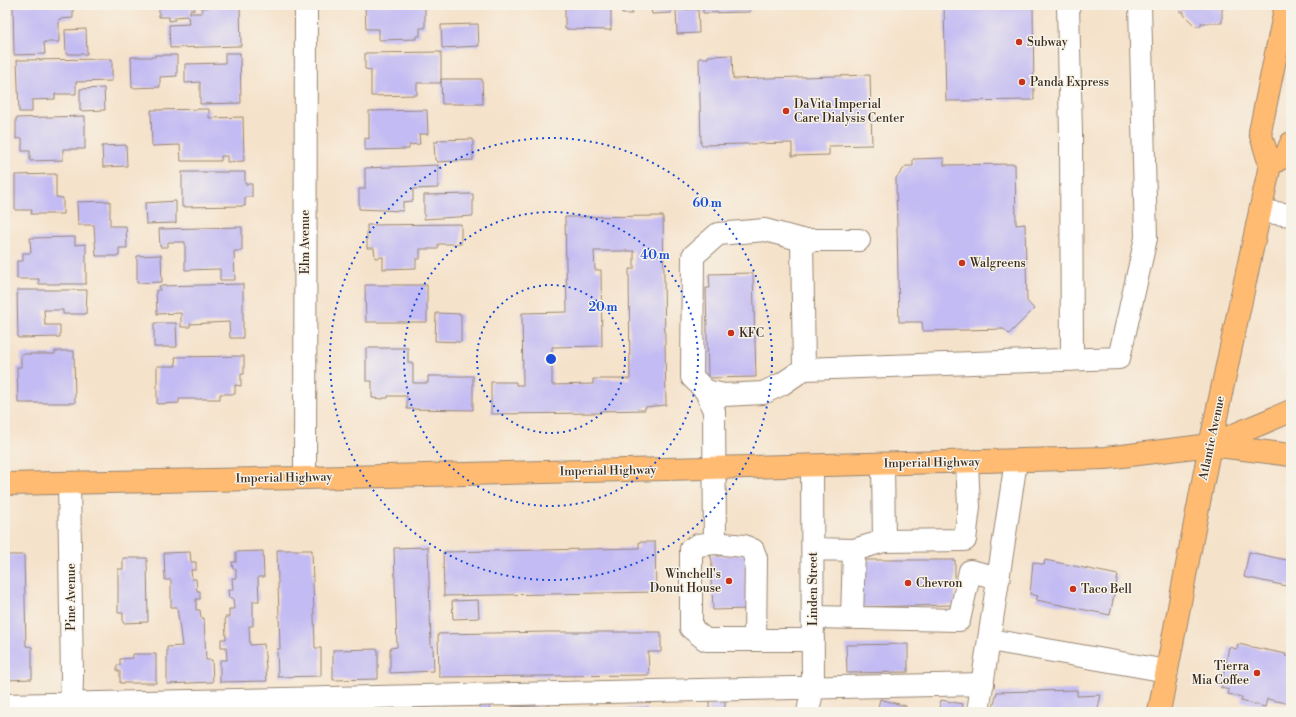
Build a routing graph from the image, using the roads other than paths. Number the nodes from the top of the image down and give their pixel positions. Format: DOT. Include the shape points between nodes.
graph roads {
  1 [pos="306,5"];
  2 [pos="1068,5"];
  3 [pos="1140,5"];
  4 [pos="1286,5"];
  5 [pos="1291,142"];
  6 [pos="1270,165"];
  7 [pos="1260,211"];
  8 [pos="1291,215"];
  9 [pos="802,240"];
  10 [pos="859,240"];
  11 [pos="1072,360"];
  12 [pos="804,369"];
  13 [pos="706,391"];
  14 [pos="1291,411"];
  15 [pos="1210,445"];
  16 [pos="1291,455"];
  17 [pos="1016,461"];
  18 [pos="967,462"];
  19 [pos="882,464"];
  20 [pos="812,466"];
  21 [pos="713,468"];
  22 [pos="304,478"];
  23 [pos="69,483"];
  24 [pos="5,484"];
  25 [pos="965,540"];
  26 [pos="884,541"];
  27 [pos="715,543"];
  28 [pos="813,549"];
  29 [pos="854,550"];
  30 [pos="970,570"];
  31 [pos="999,578"];
  32 [pos="813,617"];
  33 [pos="852,618"];
  34 [pos="755,640"];
  35 [pos="813,640"];
  36 [pos="990,640"];
  37 [pos="1166,671"];
  38 [pos="983,684"];
  39 [pos="813,686"];
  40 [pos="5,705"];
  41 [pos="71,707"];
  42 [pos="808,712"];
  43 [pos="978,712"];
  44 [pos="1158,712"];
  1 -- 22 [label="street, Elm Avenue"];
  2 -- 11 [label="street"];
  3 -- 11 [label="street" via="1146,238 1119,358"];
  4 -- 6 [label="main road, Atlantic Avenue" via="1260,132"];
  5 -- 6 [label="main road" via="1286,155"];
  6 -- 7 [label="main road, Atlantic Avenue"];
  7 -- 8 [label="street"];
  7 -- 15 [label="main road, Atlantic Avenue"];
  9 -- 10 [label="street"];
  9 -- 12 [label="street"];
  9 -- 13 [label="street" via="765,230 718,234 693,256 692,378"];
  11 -- 12 [label="street"];
  12 -- 13 [label="street" via="763,393 724,395"];
  13 -- 21 [label="street" via="714,411"];
  14 -- 15 [label="main road, Imperial Highway"];
  15 -- 16 [label="main road, Imperial Highway"];
  15 -- 17 [label="main road, Imperial Highway" via="1106,458"];
  15 -- 37 [label="main road, Atlantic Avenue"];
  17 -- 18 [label="main road, Imperial Highway"];
  17 -- 31 [label="street"];
  18 -- 19 [label="main road, Imperial Highway"];
  18 -- 25 [label="street" via="969,507"];
  19 -- 20 [label="main road, Imperial Highway"];
  19 -- 26 [label="street"];
  20 -- 21 [label="main road, Imperial Highway"];
  20 -- 28 [label="street, Linden Street"];
  21 -- 22 [label="main road, Imperial Highway"];
  21 -- 27 [label="street"];
  22 -- 23 [label="main road, Imperial Highway"];
  23 -- 24 [label="main road, Imperial Highway"];
  23 -- 41 [label="street, Pine Avenue"];
  25 -- 26 [label="street"];
  25 -- 30 [label="street"];
  26 -- 29 [label="street"];
  27 -- 34 [label="street" via="744,546 753,550 756,558"];
  27 -- 34 [label="street" via="698,545 691,549 691,628 706,640"];
  28 -- 29 [label="street"];
  28 -- 32 [label="street, Linden Street"];
  29 -- 33 [label="street"];
  30 -- 31 [label="street"];
  30 -- 33 [label="street" via="959,620"];
  31 -- 36 [label="street"];
  32 -- 33 [label="street"];
  32 -- 35 [label="street, Linden Street"];
  34 -- 35 [label="street"];
  35 -- 39 [label="street, Linden Street"];
  36 -- 37 [label="street"];
  36 -- 38 [label="street"];
  37 -- 44 [label="main road, Atlantic Avenue"];
  38 -- 39 [label="street"];
  38 -- 43 [label="street"];
  39 -- 41 [label="street"];
  39 -- 42 [label="street, Linden Street"];
  40 -- 41 [label="street"];
}
